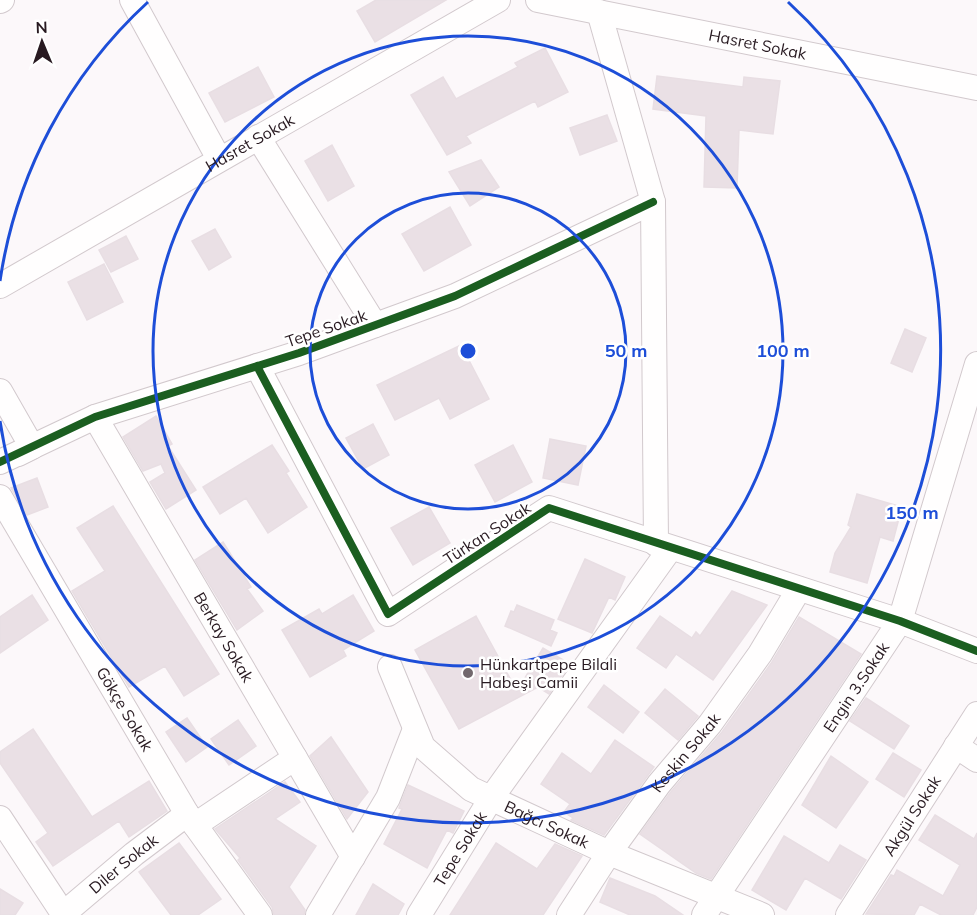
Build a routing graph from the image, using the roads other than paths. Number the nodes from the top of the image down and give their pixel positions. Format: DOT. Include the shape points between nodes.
graph roads {
  1 [pos="132,0"];
  2 [pos="498,0"];
  3 [pos="538,0"];
  4 [pos="599,12"];
  5 [pos="977,88"];
  6 [pos="258,137"];
  7 [pos="219,159"];
  8 [pos="653,202"];
  9 [pos="0,286"];
  10 [pos="375,325"];
  11 [pos="977,364"];
  12 [pos="258,366"];
  13 [pos="0,391"];
  14 [pos="95,417"];
  15 [pos="967,438"];
  16 [pos="0,462"];
  17 [pos="0,497"];
  18 [pos="663,546"];
  19 [pos="799,589"];
  20 [pos="900,621"];
  21 [pos="977,651"];
  22 [pos="390,667"];
  23 [pos="977,714"];
  24 [pos="416,729"];
  25 [pos="956,746"];
  26 [pos="295,758"];
  27 [pos="977,760"];
  28 [pos="492,797"];
  29 [pos="0,818"];
  30 [pos="191,820"];
  31 [pos="609,853"];
  32 [pos="353,857"];
  33 [pos="710,906"];
  34 [pos="63,915"];
  35 [pos="260,915"];
  36 [pos="318,915"];
  37 [pos="419,915"];
  38 [pos="569,915"];
  39 [pos="762,915"];
  40 [pos="848,915"];
  1 -- 7 [label="street"];
  2 -- 6 [label="street, Hasret Sokak"];
  3 -- 4 [label="street, Hasret Sokak"];
  4 -- 5 [label="street, Hasret Sokak"];
  4 -- 8 [label="street"];
  6 -- 7 [label="street, Hasret Sokak"];
  6 -- 10 [label="street"];
  7 -- 9 [label="street, Hasret Sokak"];
  8 -- 10 [label="street, Tepe Sokak" via="455,296"];
  8 -- 18 [label="street"];
  10 -- 12 [label="street, Tepe Sokak"];
  11 -- 15 [label="street, Engin 3.Sokak"];
  12 -- 14 [label="street, Tepe Sokak"];
  12 -- 18 [label="street, Türkan Sokak" via="388,614 549,508"];
  13 -- 16 [label="street" via="32,447"];
  14 -- 16 [label="street, Tepe Sokak"];
  14 -- 26 [label="street, Berkay Sokak"];
  15 -- 20 [label="street, Engin 3.Sokak"];
  17 -- 30 [label="street, Gökçe Sokak"];
  18 -- 19 [label="street, Türkan Sokak"];
  18 -- 28 [label="street, Tepe Sokak"];
  19 -- 20 [label="street, Türkan Sokak"];
  19 -- 31 [label="street, Keskin Sokak" via="760,654 710,724 659,784"];
  20 -- 21 [label="street, Türkan Sokak"];
  20 -- 33 [label="street, Engin 3.Sokak"];
  22 -- 24 [label="street, Bağcı Sokak"];
  23 -- 25 [label="street, Akgül Sokak"];
  24 -- 28 [label="street, Bağcı Sokak" via="423,747 471,789"];
  24 -- 32 [label="street" via="388,798"];
  25 -- 27 [label="street"];
  25 -- 40 [label="street, Akgül Sokak"];
  26 -- 30 [label="street, Diler Sokak"];
  26 -- 32 [label="street, Berkay Sokak"];
  28 -- 31 [label="street, Bağcı Sokak"];
  28 -- 37 [label="street, Tepe Sokak"];
  29 -- 34 [label="street"];
  30 -- 34 [label="street, Diler Sokak" via="134,854"];
  30 -- 35 [label="street, Gökçe Sokak"];
  31 -- 33 [label="street, Bağcı Sokak"];
  31 -- 38 [label="street, Keskin Sokak"];
  32 -- 36 [label="street"];
  33 -- 39 [label="street, Bağcı Sokak"];
}
